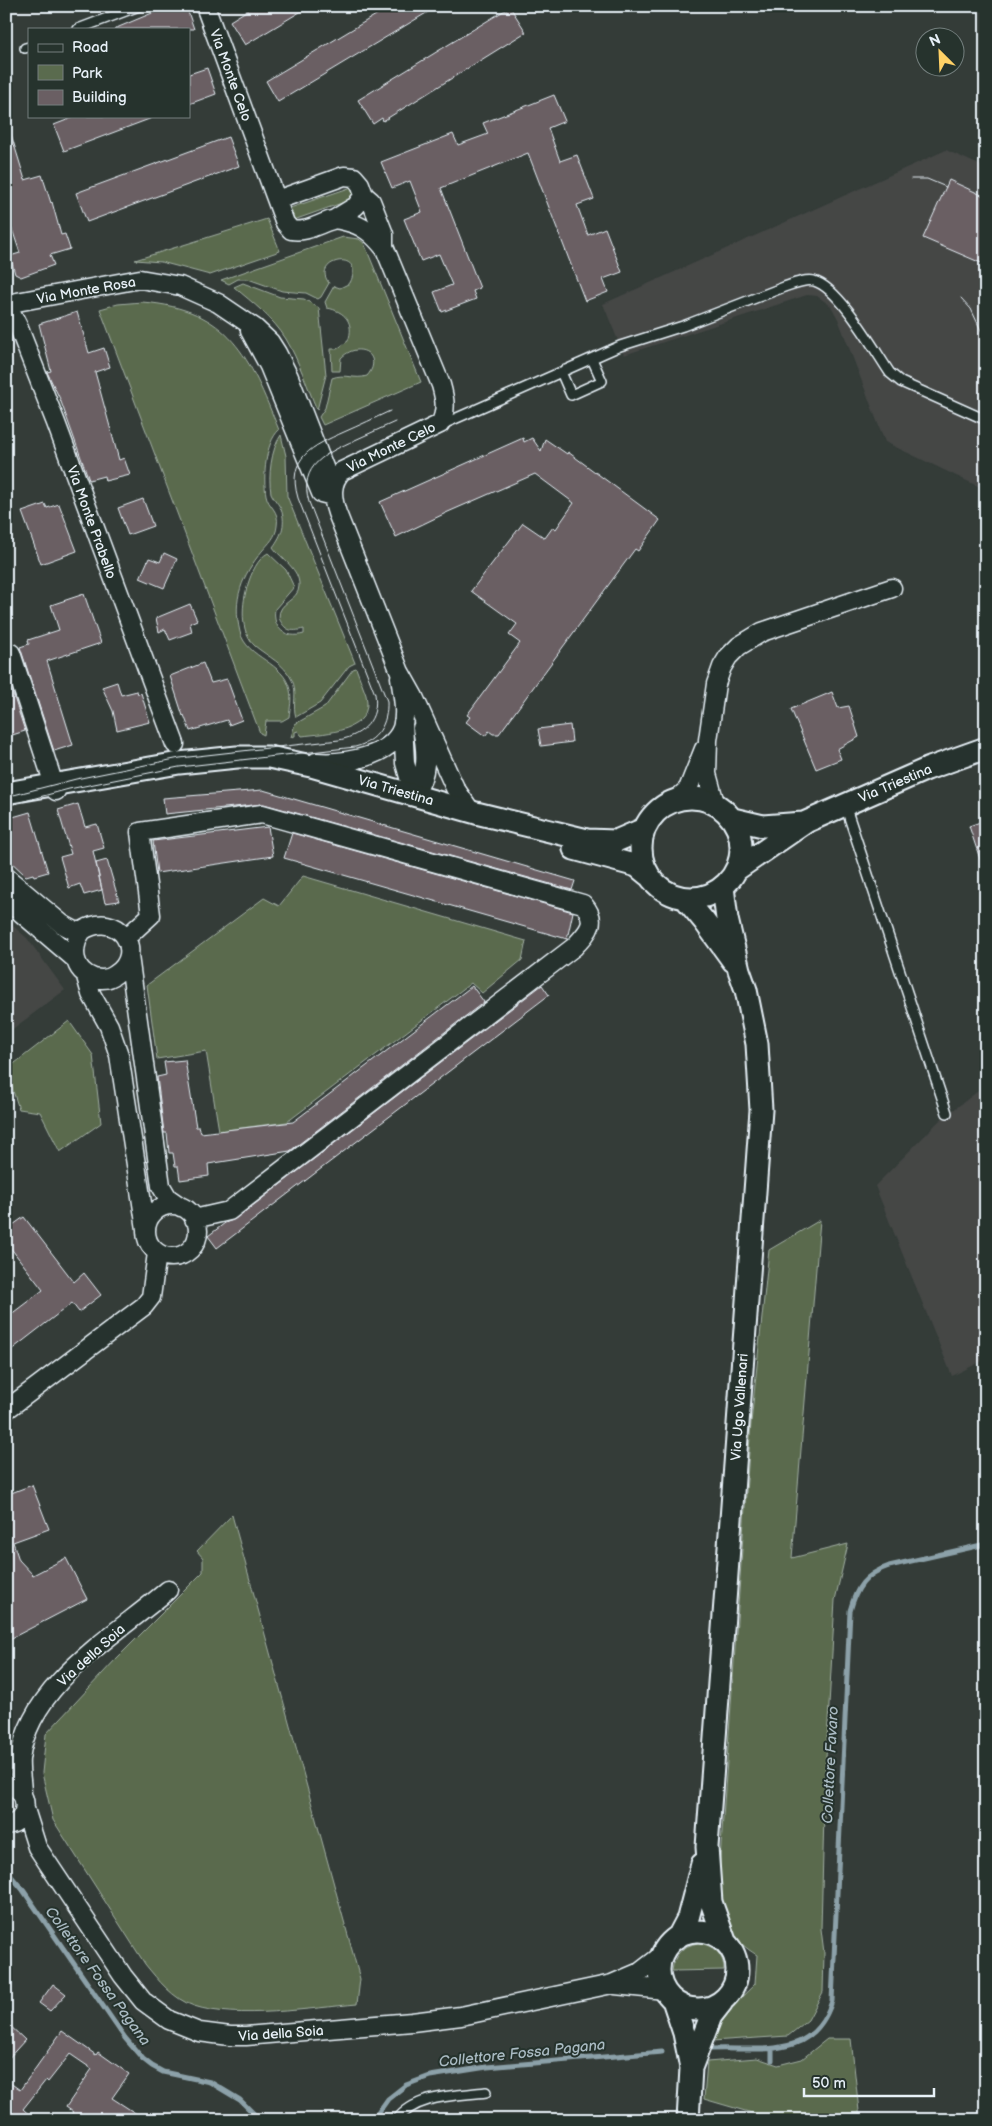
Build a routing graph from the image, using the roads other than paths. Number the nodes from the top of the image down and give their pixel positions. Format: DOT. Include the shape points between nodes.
graph roads {
  1 [pos="139,6"];
  2 [pos="205,6"];
  3 [pos="81,28"];
  4 [pos="364,195"];
  5 [pos="277,200"];
  6 [pos="335,219"];
  7 [pos="385,249"];
  8 [pos="7,303"];
  9 [pos="592,358"];
  10 [pos="561,372"];
  11 [pos="986,420"];
  12 [pos="435,428"];
  13 [pos="334,489"];
  14 [pos="892,588"];
  15 [pos="11,653"];
  16 [pos="400,672"];
  17 [pos="417,703"];
  18 [pos="403,719"];
  19 [pos="708,740"];
  20 [pos="175,744"];
  21 [pos="986,748"];
  22 [pos="285,759"];
  23 [pos="56,787"];
  24 [pos="414,795"];
  25 [pos="8,796"];
  26 [pos="677,799"];
  27 [pos="715,803"];
  28 [pos="845,805"];
  29 [pos="477,812"];
  30 [pos="733,819"];
  31 [pos="806,822"];
  32 [pos="644,829"];
  33 [pos="736,870"];
  34 [pos="648,875"];
  35 [pos="6,877"];
  36 [pos="723,887"];
  37 [pos="685,898"];
  38 [pos="6,900"];
  39 [pos="82,932"];
  40 [pos="126,938"];
  41 [pos="129,956"];
  42 [pos="80,966"];
  43 [pos="738,970"];
  44 [pos="947,1114"];
  45 [pos="188,1213"];
  46 [pos="146,1229"];
  47 [pos="157,1253"];
  48 [pos="6,1410"];
  49 [pos="168,1590"];
  50 [pos="20,1760"];
  51 [pos="6,1779"];
  52 [pos="6,1785"];
  53 [pos="24,1801"];
  54 [pos="6,1826"];
  55 [pos="37,1847"];
  56 [pos="707,1847"];
  57 [pos="678,1937"];
  58 [pos="725,1942"];
  59 [pos="662,1955"];
  60 [pos="612,1984"];
  61 [pos="669,1995"];
  62 [pos="722,2002"];
  63 [pos="690,2068"];
  64 [pos="486,2092"];
  65 [pos="397,2120"];
  66 [pos="688,2120"];
  1 -- 3 [label="lane"];
  2 -- 5 [label="street, Via Monte Celo"];
  4 -- 5 [label="street, Via Monte Celo" via="354,177 344,176"];
  4 -- 6 [label="street, Via Monte Celo" via="356,206"];
  4 -- 7 [label="street, Via Monte Celo" via="371,201 384,234"];
  5 -- 6 [label="street, Via Monte Celo" via="291,230 306,230"];
  6 -- 7 [label="street, Via Monte Celo" via="366,228"];
  7 -- 12 [label="street, Via Monte Celo" via="442,388 444,413"];
  8 -- 13 [label="street, Via Monte Rosa" via="140,279 165,282 218,302 245,322 269,366 322,493"];
  8 -- 20 [label="street, Via Monte Prabello"];
  9 -- 10 [label="lane"];
  9 -- 10 [label="lane" via="602,381 571,394"];
  9 -- 11 [label="lane" via="784,287 814,281 843,303 890,373 908,385"];
  10 -- 12 [label="lane"];
  12 -- 13 [label="street, Via Monte Celo" via="347,468 339,474"];
  13 -- 16 [label="street" via="337,513"];
  14 -- 19 [label="street" via="762,632 739,646 722,667 716,684"];
  15 -- 23 [label="street"];
  16 -- 17 [label="street"];
  16 -- 18 [label="street"];
  17 -- 24 [label="street" via="426,768 422,784"];
  17 -- 29 [label="street" via="455,788"];
  18 -- 22 [label="street" via="396,737 366,758 337,763"];
  18 -- 24 [label="street" via="405,763"];
  19 -- 26 [label="street" via="688,789"];
  19 -- 27 [label="street" via="707,774"];
  21 -- 28 [label="street, Via Triestina" via="927,769"];
  22 -- 23 [label="street, Via Triestina" via="228,757 132,771"];
  22 -- 24 [label="street, Via Triestina"];
  23 -- 25 [label="street, Via Triestina"];
  24 -- 29 [label="street, Via Triestina"];
  26 -- 27 [label="street" via="696,798"];
  26 -- 32 [label="street" via="663,806"];
  27 -- 30 [label="street"];
  28 -- 31 [label="street, Via Triestina"];
  28 -- 44 [label="lane"];
  29 -- 32 [label="street" via="604,842 620,840"];
  29 -- 34 [label="street, Via Triestina" via="505,831 637,866"];
  30 -- 31 [label="street, Via Triestina" via="763,826"];
  30 -- 33 [label="street" via="742,844"];
  31 -- 33 [label="street, Via Triestina"];
  32 -- 34 [label="street" via="640,845"];
  33 -- 36 [label="street"];
  34 -- 37 [label="street" via="658,886"];
  35 -- 39 [label="street" via="62,924"];
  36 -- 37 [label="street" via="705,896"];
  36 -- 43 [label="street, Via Ugo Vallenari"];
  37 -- 43 [label="street, Via Ugo Vallenari"];
  38 -- 42 [label="street"];
  39 -- 40 [label="street" via="92,925 103,924 112,926"];
  39 -- 42 [label="street" via="74,949"];
  40 -- 41 [label="street"];
  40 -- 45 [label="street" via="151,915 140,832 262,814 583,904 591,918 589,931 574,947 230,1211"];
  41 -- 42 [label="street" via="121,971 104,979 95,978"];
  41 -- 45 [label="street" via="161,1186 168,1198"];
  42 -- 46 [label="street" via="109,1026 118,1055"];
  43 -- 56 [label="street, Via Ugo Vallenari" via="746,990 757,1044 761,1110"];
  45 -- 46 [label="street" via="172,1206 158,1210 148,1220"];
  45 -- 47 [label="street" via="197,1226 197,1236 189,1250 174,1257"];
  46 -- 47 [label="street" via="146,1238"];
  47 -- 48 [label="street" via="151,1297 144,1306"];
  49 -- 50 [label="street, Via della Soia" via="59,1683 38,1710"];
  50 -- 51 [label="street, Via della Soia"];
  50 -- 53 [label="street, Via della Soia"];
  52 -- 53 [label="street" via="16,1788"];
  53 -- 54 [label="street, Via della Soia" via="22,1816"];
  53 -- 55 [label="street, Via della Soia"];
  54 -- 55 [label="street, Via della Soia"];
  55 -- 60 [label="street, Via della Soia" via="132,1989 162,2016 199,2032 230,2036 412,2022 461,2016"];
  56 -- 57 [label="street, Via Ugo Vallenari" via="688,1918"];
  56 -- 58 [label="street, Via Ugo Vallenari" via="711,1902"];
  57 -- 58 [label="street" via="700,1931 714,1934"];
  57 -- 59 [label="street, Via Ugo Vallenari"];
  58 -- 62 [label="street, Via Ugo Vallenari" via="738,1966 737,1979"];
  59 -- 60 [label="street, Via della Soia" via="640,1972"];
  59 -- 61 [label="street, Via Ugo Vallenari" via="660,1978"];
  60 -- 61 [label="street, Via della Soia"];
  61 -- 62 [label="street" via="684,2006 696,2009"];
  61 -- 63 [label="street, Via Ugo Vallenari" via="684,2033"];
  62 -- 63 [label="street, Via Ugo Vallenari" via="711,2016"];
  63 -- 66 [label="street, Via Ugo Vallenari"];
  64 -- 65 [label="lane" via="422,2101"];
}
